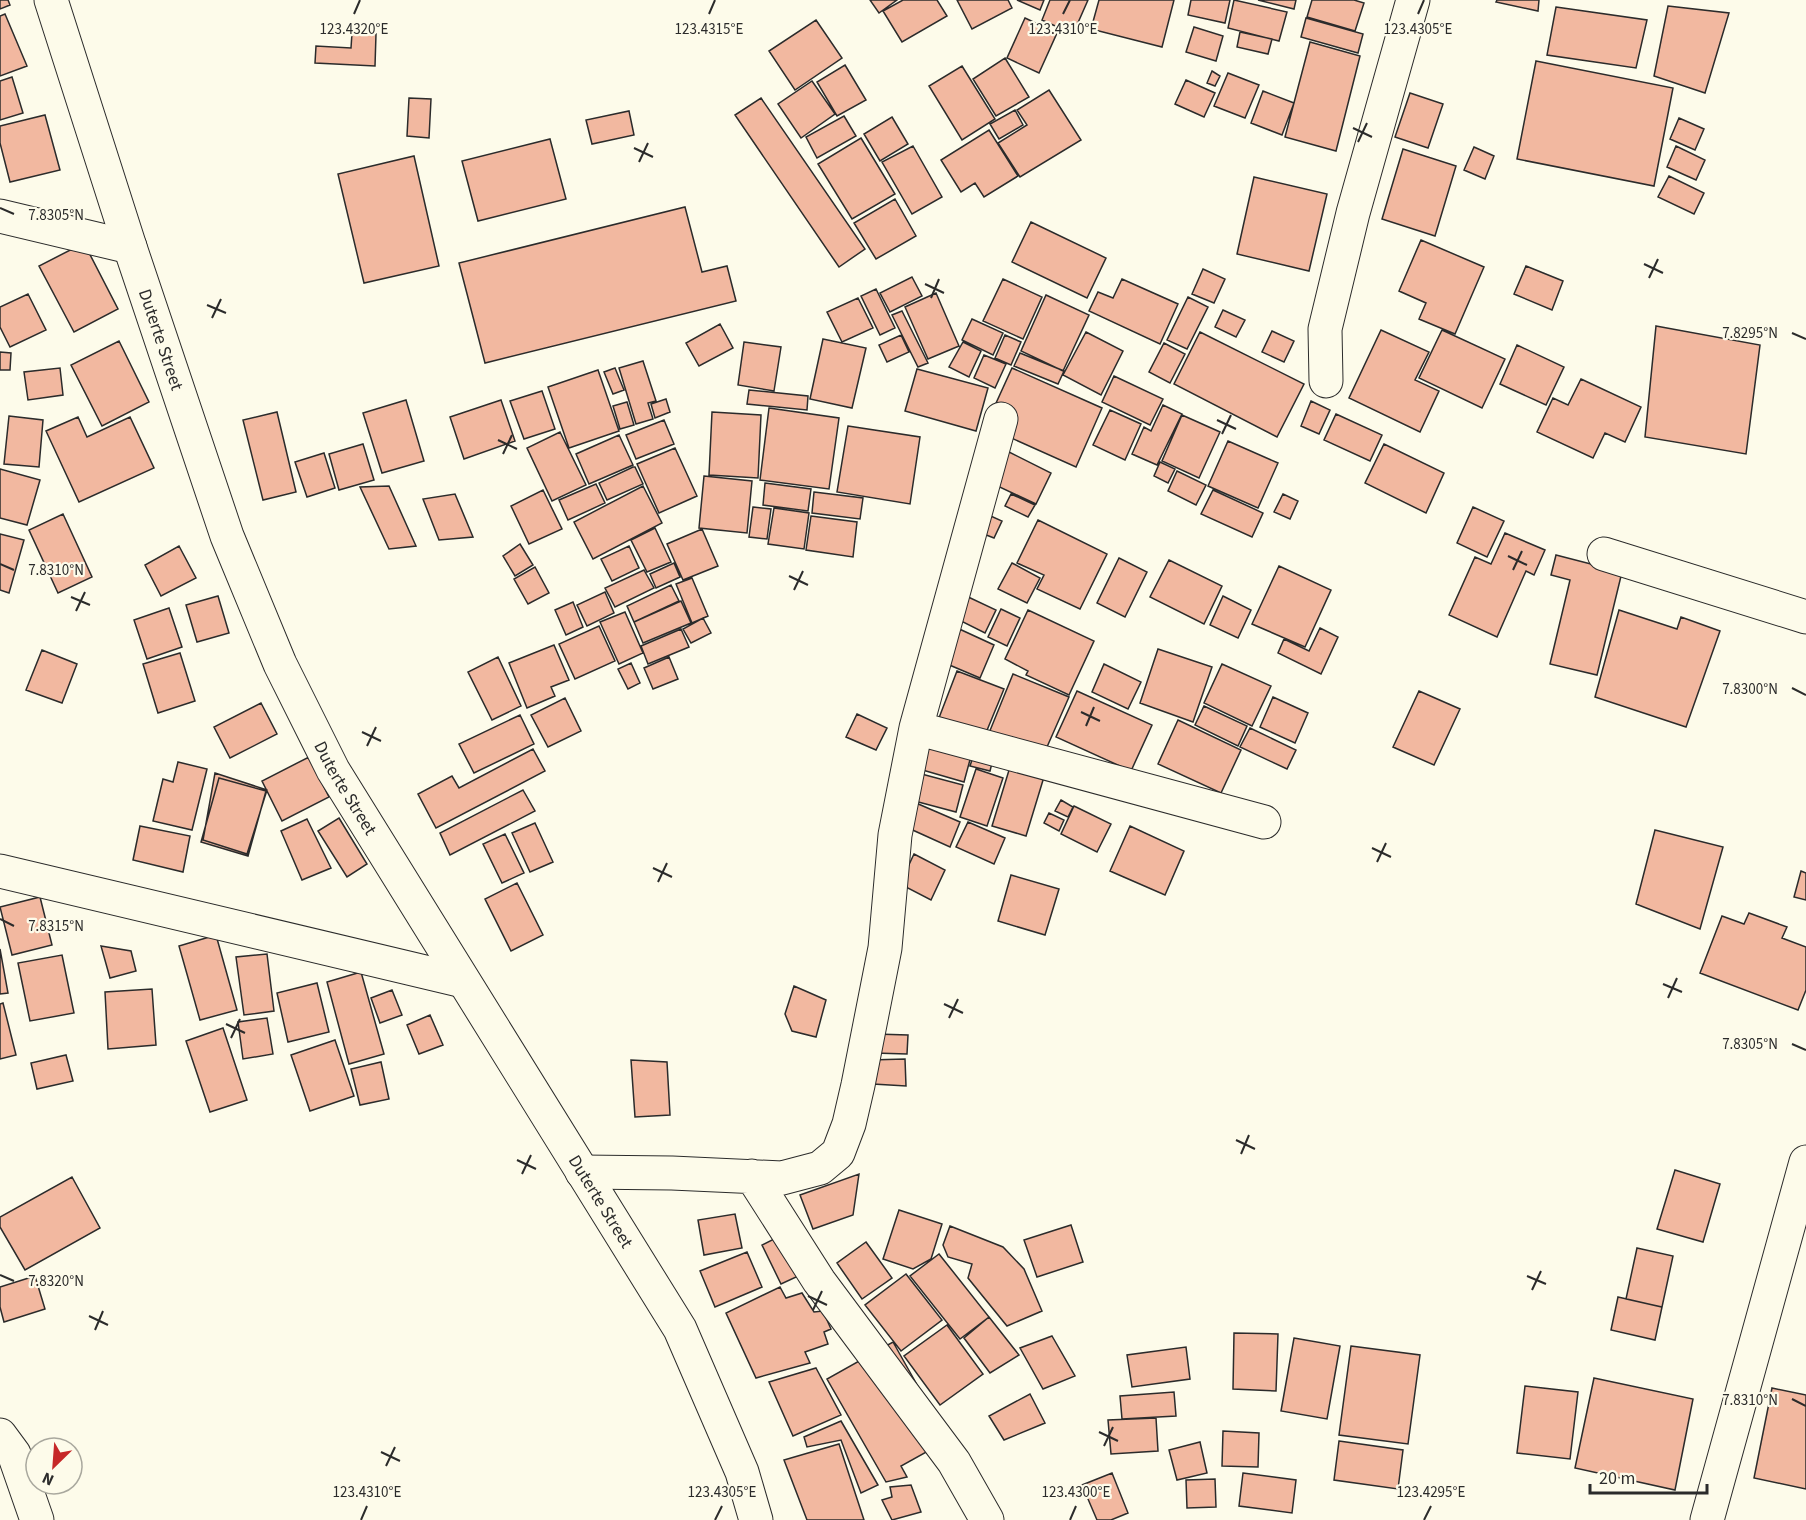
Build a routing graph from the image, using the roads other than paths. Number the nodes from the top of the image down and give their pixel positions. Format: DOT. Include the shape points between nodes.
graph roads {
  1 [pos="51,0"];
  2 [pos="1413,0"];
  3 [pos="0,216"];
  4 [pos="130,247"];
  5 [pos="1326,381"];
  6 [pos="1001,419"];
  7 [pos="1604,554"];
  8 [pos="1806,617"];
  9 [pos="916,728"];
  10 [pos="1264,822"];
  11 [pos="0,872"];
  12 [pos="463,981"];
  13 [pos="1806,1162"];
  14 [pos="582,1172"];
  15 [pos="752,1176"];
  16 [pos="0,1435"];
  17 [pos="37,1520"];
  18 [pos="756,1520"];
  19 [pos="987,1520"];
  20 [pos="1707,1520"];
  1 -- 4 [label="street, Duterte Street"];
  2 -- 5 [label="street" via="1325,329"];
  3 -- 4 [label="street"];
  4 -- 12 [label="street, Duterte Street" via="227,536 280,664 333,770"];
  6 -- 9 [label="street"];
  7 -- 8 [label="street"];
  9 -- 10 [label="street"];
  9 -- 15 [label="street" via="896,836 885,948 849,1124 838,1153 820,1168 782,1178"];
  11 -- 12 [label="street"];
  12 -- 14 [label="street, Duterte Street"];
  13 -- 20 [label="street"];
  14 -- 15 [label="street"];
  14 -- 18 [label="street, Duterte Street" via="680,1329 742,1472"];
  15 -- 19 [label="street" via="819,1281 954,1462"];
  16 -- 17 [label="street" via="14,1454"];
}
